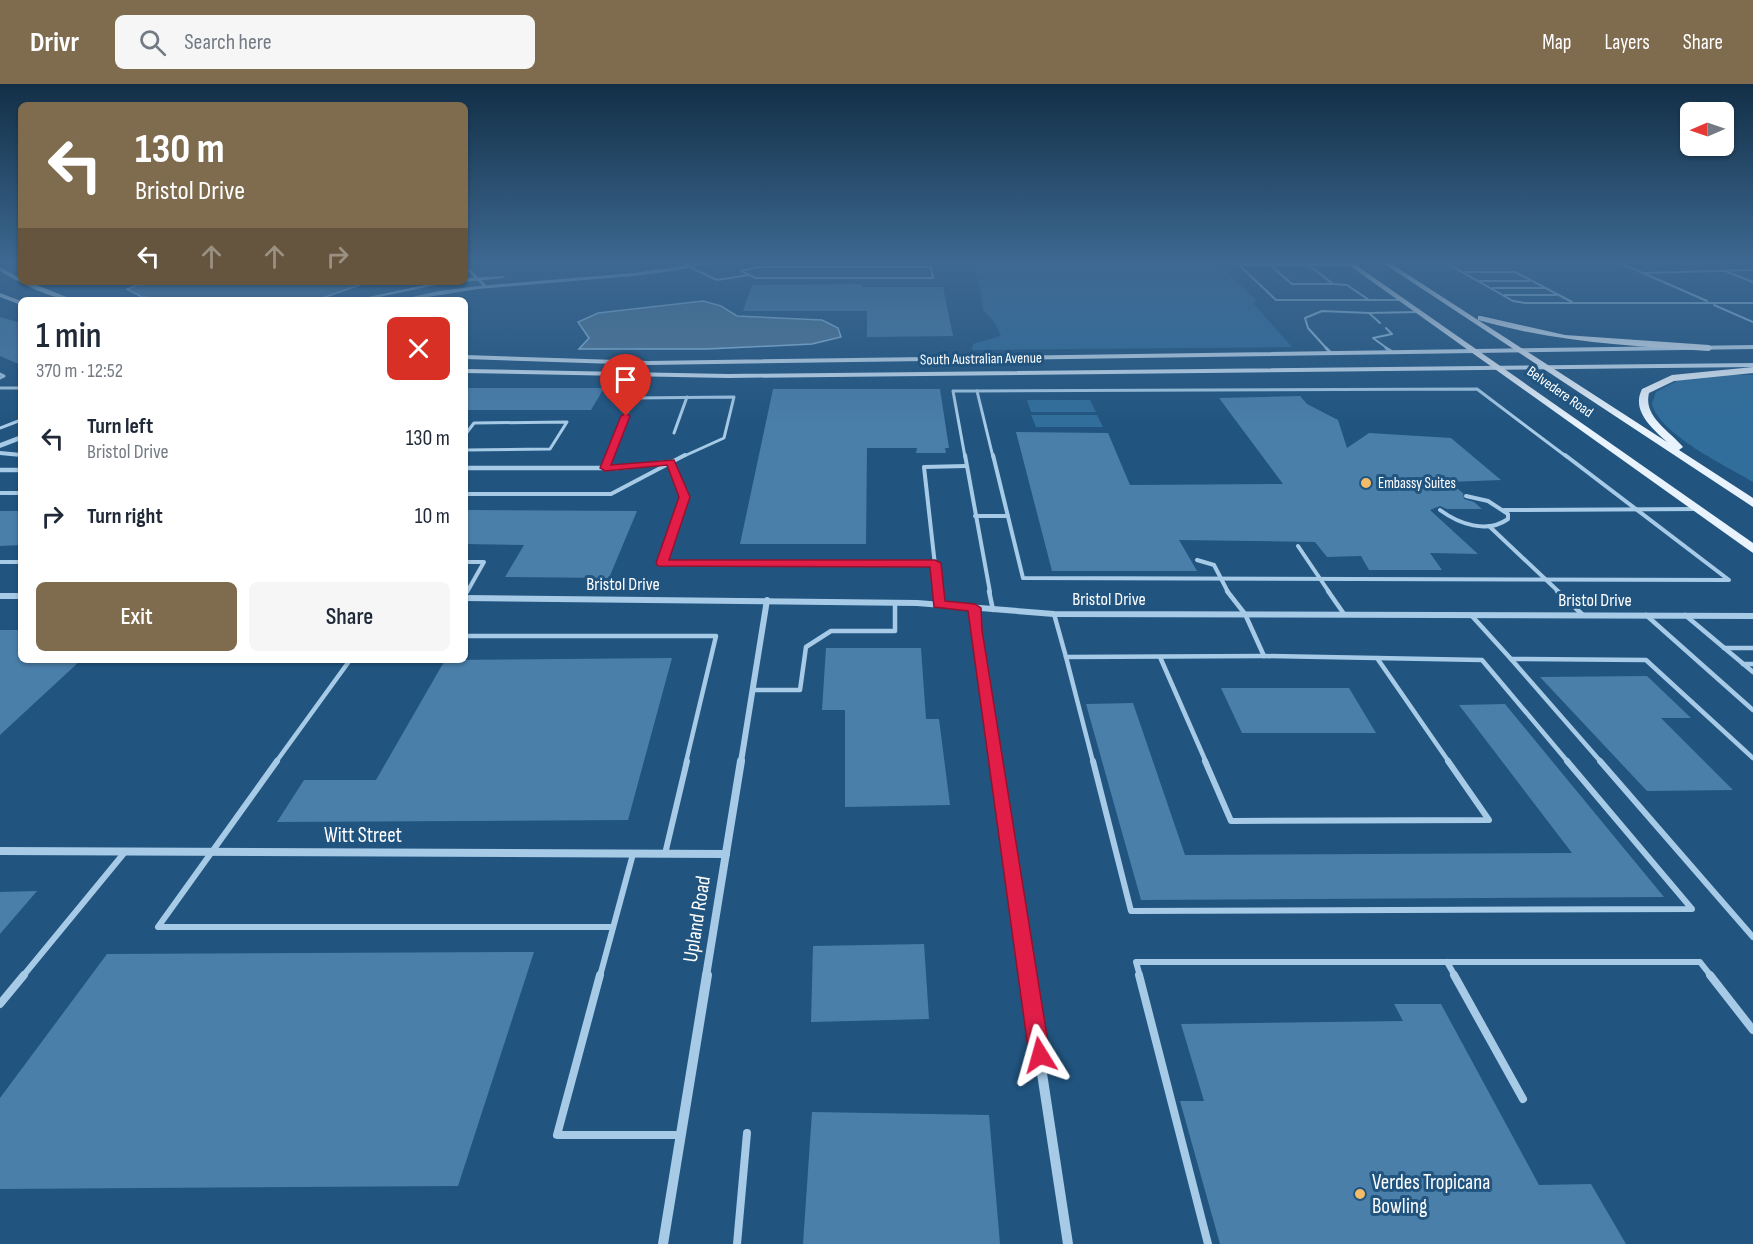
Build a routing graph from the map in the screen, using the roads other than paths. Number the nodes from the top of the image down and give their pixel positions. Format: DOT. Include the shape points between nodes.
graph roads {
  1 [pos="1307,317"];
  2 [pos="1374,317"];
  3 [pos="1425,317"];
  4 [pos="1469,317"];
  5 [pos="1478,317"];
  6 [pos="1380,323"];
  7 [pos="1386,328"];
  8 [pos="1753,347"];
  9 [pos="1709,348"];
  10 [pos="1518,349"];
  11 [pos="1472,350"];
  12 [pos="1391,351"];
  13 [pos="1330,352"];
  14 [pos="468,357"];
  15 [pos="1753,365"];
  16 [pos="1497,367"];
  17 [pos="1545,367"];
  18 [pos="1753,370"];
  19 [pos="468,371"];
  20 [pos="0,388"];
  21 [pos="18,388"];
  22 [pos="977,391"];
  23 [pos="687,397"];
  24 [pos="18,421"];
  25 [pos="0,428"];
  26 [pos="468,431"];
  27 [pos="674,433"];
  28 [pos="18,438"];
  29 [pos="0,446"];
  30 [pos="468,450"];
  31 [pos="0,453"];
  32 [pos="18,455"];
  33 [pos="670,462"];
  34 [pos="966,466"];
  35 [pos="468,468"];
  36 [pos="605,468"];
  37 [pos="1699,468"];
  38 [pos="18,470"];
  39 [pos="0,471"];
  40 [pos="0,493"];
  41 [pos="18,493"];
  42 [pos="468,494"];
  43 [pos="1466,496"];
  44 [pos="1753,503"];
  45 [pos="1636,509"];
  46 [pos="1697,509"];
  47 [pos="1440,510"];
  48 [pos="1504,510"];
  49 [pos="975,516"];
  50 [pos="1008,516"];
  51 [pos="1490,526"];
  52 [pos="1298,546"];
  53 [pos="1753,549"];
  54 [pos="1197,560"];
  55 [pos="0,562"];
  56 [pos="18,562"];
  57 [pos="468,562"];
  58 [pos="935,563"];
  59 [pos="1221,579"];
  60 [pos="1322,579"];
  61 [pos="1545,580"];
  62 [pos="468,591"];
  63 [pos="0,596"];
  64 [pos="18,596"];
  65 [pos="468,596"];
  66 [pos="767,600"];
  67 [pos="895,603"];
  68 [pos="939,604"];
  69 [pos="975,608"];
  70 [pos="993,610"];
  71 [pos="1054,614"];
  72 [pos="1245,614"];
  73 [pos="1344,614"];
  74 [pos="1470,615"];
  75 [pos="1583,615"];
  76 [pos="1646,615"];
  77 [pos="1685,615"];
  78 [pos="1753,616"];
  79 [pos="468,636"];
  80 [pos="1724,648"];
  81 [pos="1753,648"];
  82 [pos="1264,656"];
  83 [pos="1066,657"];
  84 [pos="1160,657"];
  85 [pos="1377,658"];
  86 [pos="1511,659"];
  87 [pos="348,663"];
  88 [pos="1743,664"];
  89 [pos="1753,664"];
  90 [pos="1753,672"];
  91 [pos="753,690"];
  92 [pos="1753,710"];
  93 [pos="1753,758"];
  94 [pos="0,851"];
  95 [pos="125,852"];
  96 [pos="212,852"];
  97 [pos="633,854"];
  98 [pos="665,854"];
  99 [pos="726,854"];
  100 [pos="613,927"];
  101 [pos="1753,938"];
  102 [pos="1447,962"];
  103 [pos="0,1004"];
  104 [pos="1753,1030"];
  105 [pos="1523,1099"];
  106 [pos="747,1133"];
  107 [pos="680,1135"];
  108 [pos="663,1244"];
  109 [pos="737,1244"];
  110 [pos="1068,1244"];
  111 [pos="1208,1244"];
  1 -- 13 [label="lane" via="1308,328"];
  2 -- 6 [label="lane"];
  3 -- 11 [label="main road, Belvedere Road"];
  4 -- 10 [label="main road, Belvedere Road"];
  5 -- 9 [label="main road" via="1569,339"];
  7 -- 12 [label="lane" via="1392,334 1373,338"];
  8 -- 9 [label="main road, South Australian Avenue"];
  9 -- 10 [label="main road, South Australian Avenue"];
  10 -- 11 [label="main road, South Australian Avenue"];
  10 -- 17 [label="main road, Belvedere Road"];
  11 -- 12 [label="main road, South Australian Avenue"];
  11 -- 16 [label="main road, Belvedere Road"];
  12 -- 13 [label="main road, South Australian Avenue"];
  13 -- 14 [label="main road, South Australian Avenue" via="648,363"];
  15 -- 17 [label="main road, South Australian Avenue"];
  16 -- 17 [label="main road, South Australian Avenue"];
  16 -- 19 [label="main road, South Australian Avenue" via="728,376"];
  16 -- 46 [label="main road, Belvedere Road"];
  17 -- 37 [label="main road, Belvedere Road"];
  18 -- 37 [label="main road" via="1672,378 1645,391 1642,401 1646,413"];
  20 -- 21 [label="lane"];
  22 -- 34 [label="lane" via="953,391"];
  22 -- 45 [label="lane" via="1477,389"];
  22 -- 50 [label="lane"];
  23 -- 27 [label="lane"];
  23 -- 33 [label="lane" via="734,397 724,438"];
  23 -- 36 [label="lane" via="633,398"];
  24 -- 25 [label="lane"];
  26 -- 30 [label="lane" via="474,423 567,422 550,449"];
  28 -- 29 [label="street"];
  31 -- 32 [label="street"];
  33 -- 36 [label="street"];
  33 -- 42 [label="lane" via="611,494"];
  33 -- 58 [label="lane" via="685,497 662,563"];
  34 -- 49 [label="lane"];
  34 -- 58 [label="lane" via="924,467"];
  35 -- 36 [label="street"];
  37 -- 44 [label="main road, Belvedere Road"];
  38 -- 39 [label="street"];
  40 -- 41 [label="lane"];
  43 -- 48 [label="lane"];
  45 -- 46 [label="lane"];
  45 -- 48 [label="lane"];
  45 -- 61 [label="lane" via="1729,580"];
  46 -- 53 [label="main road, Belvedere Road"];
  47 -- 51 [label="lane" via="1456,520"];
  48 -- 51 [label="lane" via="1508,519"];
  49 -- 50 [label="lane"];
  49 -- 70 [label="lane"];
  50 -- 59 [label="lane" via="1023,578"];
  51 -- 61 [label="lane"];
  52 -- 60 [label="lane"];
  54 -- 59 [label="lane" via="1214,565"];
  55 -- 56 [label="lane"];
  57 -- 62 [label="lane" via="484,562"];
  58 -- 68 [label="lane"];
  59 -- 60 [label="lane"];
  59 -- 72 [label="lane"];
  60 -- 61 [label="lane"];
  60 -- 73 [label="lane"];
  61 -- 75 [label="lane"];
  63 -- 64 [label="street"];
  65 -- 66 [label="street, Bristol Drive"];
  66 -- 67 [label="street, Bristol Drive"];
  66 -- 91 [label="street, Upland Road"];
  67 -- 68 [label="street, Bristol Drive"];
  67 -- 91 [label="lane" via="895,631 831,631 806,647 800,690"];
  68 -- 69 [label="street, Bristol Drive"];
  69 -- 70 [label="street, Bristol Drive"];
  69 -- 110 [label="street"];
  70 -- 71 [label="street, Bristol Drive"];
  71 -- 72 [label="street, Bristol Drive"];
  71 -- 83 [label="lane"];
  72 -- 73 [label="street, Bristol Drive"];
  72 -- 82 [label="lane"];
  73 -- 74 [label="street, Bristol Drive"];
  74 -- 75 [label="street, Bristol Drive"];
  74 -- 86 [label="lane"];
  75 -- 76 [label="street, Bristol Drive"];
  76 -- 77 [label="street, Bristol Drive"];
  76 -- 92 [label="lane"];
  77 -- 78 [label="street, Bristol Drive"];
  77 -- 80 [label="lane"];
  79 -- 98 [label="lane" via="716,636"];
  80 -- 81 [label="lane"];
  80 -- 88 [label="lane"];
  82 -- 84 [label="lane"];
  82 -- 85 [label="lane"];
  83 -- 84 [label="lane"];
  83 -- 85 [label="lane" via="1131,911 1692,909 1482,660"];
  84 -- 85 [label="lane" via="1231,821 1489,820"];
  86 -- 93 [label="lane" via="1646,660"];
  86 -- 101 [label="lane"];
  87 -- 96 [label="lane"];
  88 -- 89 [label="lane"];
  88 -- 90 [label="lane"];
  91 -- 99 [label="street, Upland Road"];
  94 -- 95 [label="street, Witt Street"];
  95 -- 96 [label="street, Witt Street"];
  95 -- 103 [label="lane"];
  96 -- 97 [label="street, Witt Street"];
  96 -- 100 [label="lane" via="158,927"];
  97 -- 98 [label="street, Witt Street"];
  97 -- 100 [label="lane"];
  98 -- 99 [label="street, Witt Street"];
  99 -- 107 [label="street, Upland Road"];
  100 -- 107 [label="lane" via="557,1135"];
  102 -- 104 [label="lane" via="1700,962"];
  102 -- 105 [label="lane"];
  102 -- 111 [label="lane" via="1136,962"];
  106 -- 109 [label="lane"];
  107 -- 108 [label="street, Upland Road"];
}
